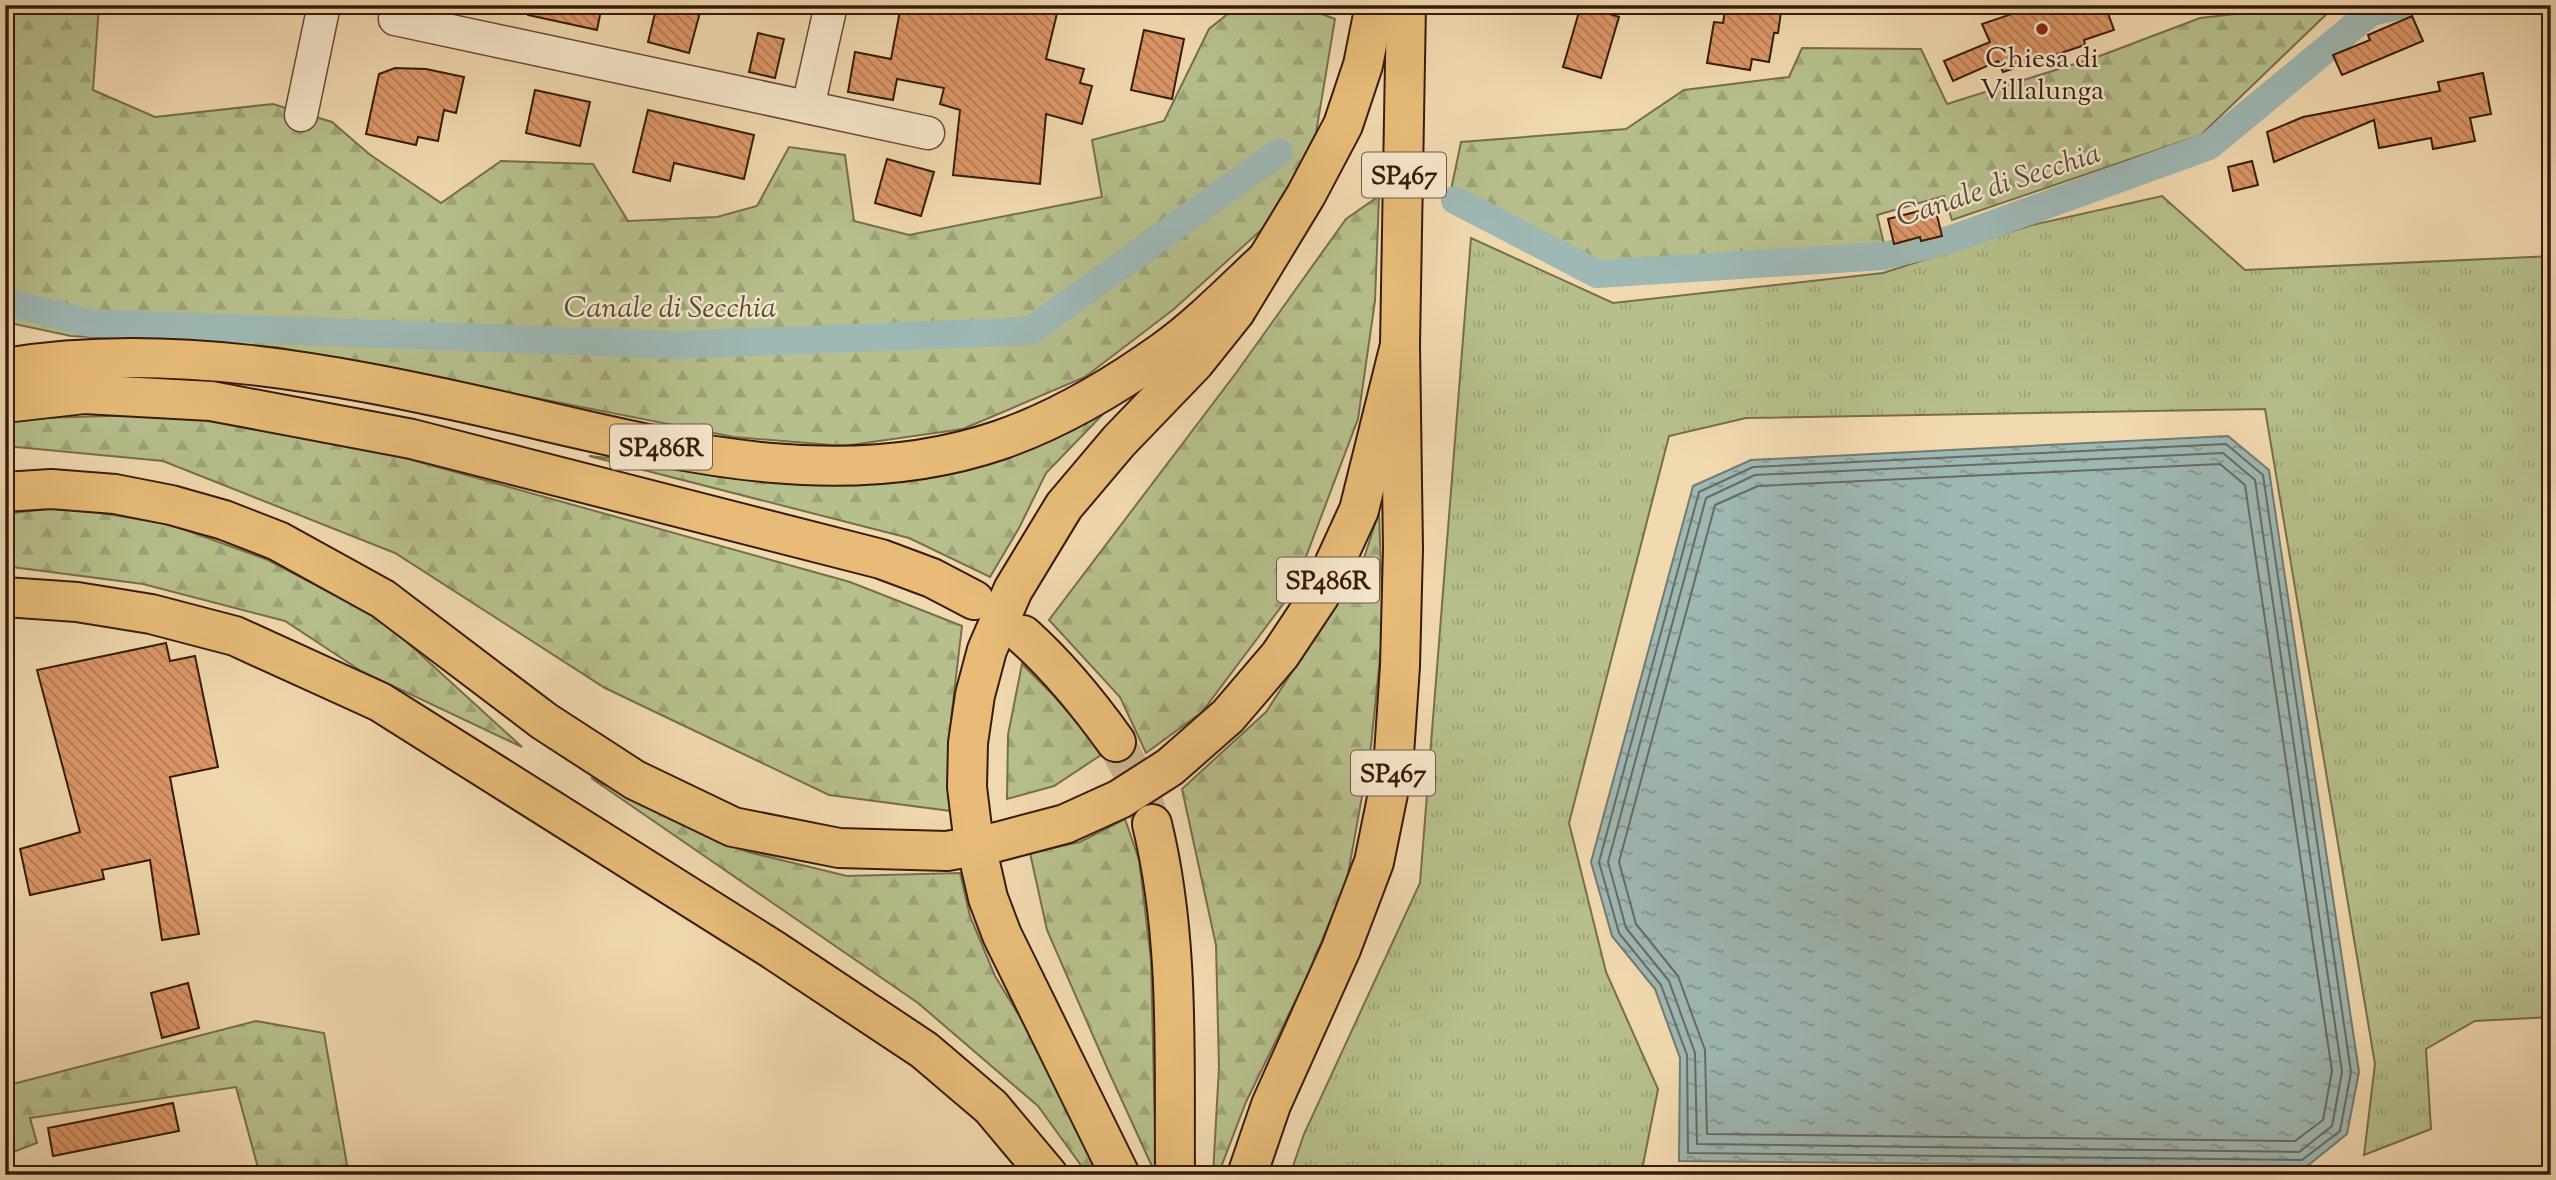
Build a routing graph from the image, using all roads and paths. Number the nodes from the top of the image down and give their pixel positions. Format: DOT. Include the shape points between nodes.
graph roads {
  1 [pos="324,5"];
  2 [pos="831,5"];
  3 [pos="1376,5"];
  4 [pos="1406,5"];
  5 [pos="395,19"];
  6 [pos="808,107"];
  7 [pos="301,115"];
  8 [pos="928,133"];
  9 [pos="1264,262"];
  10 [pos="1401,345"];
  11 [pos="5,368"];
  12 [pos="5,403"];
  13 [pos="5,492"];
  14 [pos="5,597"];
  15 [pos="974,600"];
  16 [pos="1023,635"];
  17 [pos="1116,742"];
  18 [pos="1152,824"];
  19 [pos="1048,1175"];
  20 [pos="1121,1175"];
  21 [pos="1175,1175"];
  22 [pos="1247,1175"];
  1 -- 7 [label="street"];
  2 -- 6 [label="street"];
  3 -- 9 [label="main road" via="1343,125"];
  4 -- 10 [label="main road, SP467"];
  5 -- 6 [label="street"];
  6 -- 8 [label="street"];
  9 -- 11 [label="main road, SP486R" via="1166,350 1058,415 1001,439 936,458 890,465 802,466 713,456 352,381 223,361 131,357 43,361"];
  9 -- 20 [label="main road" via="1235,312 1195,362 1064,506 1013,590 987,650 975,695 967,787 988,898"];
  10 -- 13 [label="main road, SP486R" via="1359,510 1321,596 1280,655 1228,716 1170,767 1121,799 1065,824 947,852 839,849 733,827 635,780 544,720 383,599 278,541 171,505 115,494 51,489"];
  10 -- 22 [label="main road, SP467" via="1403,549 1394,769 1374,862 1271,1105"];
  12 -- 15 [label="main road, SP486R" via="84,394 211,401 412,439 881,559"];
  14 -- 19 [label="main road" via="151,614 235,636 380,702 924,1050 991,1107"];
  16 -- 17 [label="main road" via="1049,658"];
  18 -- 21 [label="main road" via="1172,951"];
}
